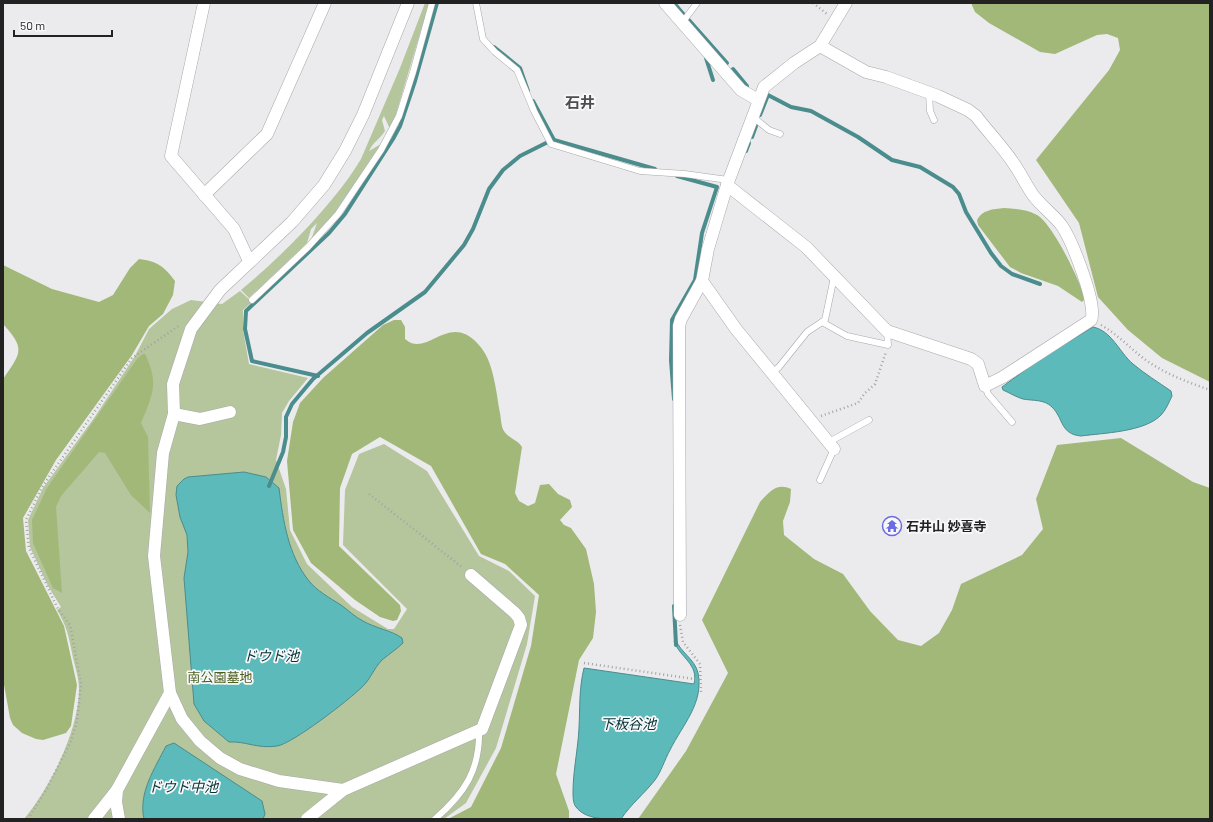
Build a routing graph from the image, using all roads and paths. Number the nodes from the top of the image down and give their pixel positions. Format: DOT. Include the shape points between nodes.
graph roads {
  1 [pos="204,3"];
  2 [pos="325,3"];
  3 [pos="408,3"];
  4 [pos="432,3"];
  5 [pos="476,3"];
  6 [pos="665,3"];
  7 [pos="697,3"];
  8 [pos="813,3"];
  9 [pos="846,3"];
  10 [pos="835,21"];
  11 [pos="682,23"];
  12 [pos="820,46"];
  13 [pos="929,93"];
  14 [pos="758,100"];
  15 [pos="752,116"];
  16 [pos="934,120"];
  17 [pos="780,134"];
  18 [pos="728,183"];
  19 [pos="204,195"];
  20 [pos="249,261"];
  21 [pos="834,275"];
  22 [pos="702,281"];
  23 [pos="252,300"];
  24 [pos="1091,320"];
  25 [pos="822,322"];
  26 [pos="184,324"];
  27 [pos="887,331"];
  28 [pos="888,345"];
  29 [pos="772,373"];
  30 [pos="985,386"];
  31 [pos="1210,390"];
  32 [pos="230,412"];
  33 [pos="174,414"];
  34 [pos="869,420"];
  35 [pos="811,421"];
  36 [pos="1012,422"];
  37 [pos="832,446"];
  38 [pos="820,480"];
  39 [pos="369,494"];
  40 [pos="471,575"];
  41 [pos="680,615"];
  42 [pos="584,663"];
  43 [pos="701,680"];
  44 [pos="701,692"];
  45 [pos="170,693"];
  46 [pos="479,730"];
  47 [pos="117,790"];
  48 [pos="343,790"];
  49 [pos="28,819"];
  50 [pos="94,819"];
  51 [pos="119,819"];
  52 [pos="307,819"];
  53 [pos="435,819"];
  1 -- 19 [label="street" via="170,156"];
  2 -- 19 [label="street" via="267,134"];
  3 -- 20 [label="street" via="378,80 345,151 324,185 292,222"];
  4 -- 23 [label="lane" via="399,116 381,150 338,214 308,247"];
  5 -- 18 [label="lane" via="483,39 517,70 551,144 640,171 685,174"];
  6 -- 11 [label="street"];
  7 -- 11 [label="lane"];
  8 -- 10 [label="path"];
  9 -- 10 [label="street"];
  10 -- 12 [label="street"];
  11 -- 14 [label="street" via="741,90"];
  12 -- 13 [label="street" via="866,72"];
  12 -- 14 [label="street" via="764,87"];
  13 -- 16 [label="lane" via="930,111"];
  13 -- 24 [label="street" via="976,116 1014,164 1033,195 1062,226 1088,290 1094,315"];
  14 -- 15 [label="street"];
  15 -- 17 [label="lane" via="769,130"];
  15 -- 18 [label="street"];
  18 -- 21 [label="street" via="806,247"];
  18 -- 22 [label="street" via="708,248"];
  19 -- 20 [label="street" via="234,229"];
  20 -- 33 [label="street" via="220,290 190,329 172,384"];
  21 -- 25 [label="lane" via="825,320"];
  21 -- 27 [label="street"];
  22 -- 29 [label="street" via="736,329"];
  22 -- 41 [label="street" via="679,326"];
  24 -- 30 [label="street"];
  24 -- 31 [label="path" via="1110,330 1156,366"];
  25 -- 28 [label="lane" via="847,336"];
  25 -- 29 [label="lane" via="807,332"];
  26 -- 49 [label="path" via="132,358 42,487 26,520 29,548 58,609 70,625 81,684 81,698 71,741"];
  27 -- 28 [label="lane"];
  27 -- 30 [label="street" via="971,359 978,364"];
  28 -- 35 [label="path" via="875,384 858,403 826,412"];
  29 -- 35 [label="street"];
  30 -- 36 [label="lane" via="988,394"];
  32 -- 33 [label="street" via="200,419"];
  33 -- 45 [label="street" via="163,453 154,556"];
  34 -- 37 [label="lane"];
  35 -- 37 [label="street"];
  37 -- 38 [label="lane"];
  39 -- 40 [label="path"];
  40 -- 46 [label="street" via="515,613 521,625 482,729"];
  41 -- 43 [label="path" via="680,636 700,664"];
  42 -- 43 [label="path"];
  43 -- 44 [label="path"];
  45 -- 47 [label="street"];
  45 -- 48 [label="street" via="182,719 200,741 220,758 240,769 279,781"];
  46 -- 48 [label="street"];
  46 -- 53 [label="lane" via="479,750 468,781 450,806"];
  47 -- 50 [label="street"];
  47 -- 51 [label="street"];
  48 -- 52 [label="street"];
}
